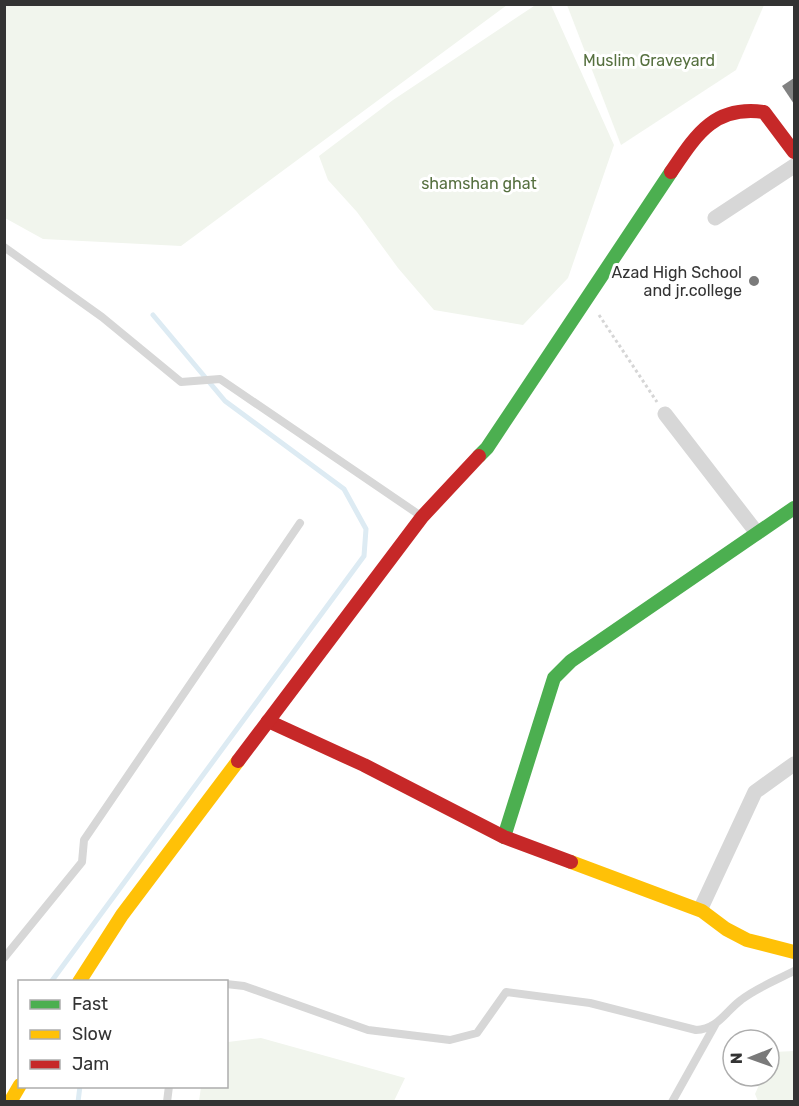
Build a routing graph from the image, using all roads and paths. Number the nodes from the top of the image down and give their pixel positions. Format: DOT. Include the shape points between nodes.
graph roads {
  1 [pos="795,152"];
  2 [pos="795,166"];
  3 [pos="715,218"];
  4 [pos="4,247"];
  5 [pos="587,296"];
  6 [pos="665,414"];
  7 [pos="795,508"];
  8 [pos="422,517"];
  9 [pos="300,523"];
  10 [pos="757,533"];
  11 [pos="268,721"];
  12 [pos="795,764"];
  13 [pos="504,837"];
  14 [pos="701,908"];
  15 [pos="795,952"];
  16 [pos="4,958"];
  17 [pos="795,971"];
  18 [pos="80,980"];
  19 [pos="228,984"];
  20 [pos="715,1025"];
  21 [pos="18,1088"];
  22 [pos="10,1101"];
  23 [pos="672,1101"];
  1 -- 5 [label="street" via="764,112 737,110 717,117 696,135"];
  2 -- 3 [label="street"];
  4 -- 8 [label="lane" via="102,317 181,382 220,379"];
  5 -- 6 [label="path"];
  5 -- 8 [label="street" via="487,448"];
  6 -- 10 [label="street"];
  7 -- 10 [label="street"];
  8 -- 11 [label="street"];
  9 -- 16 [label="lane" via="84,840 82,862"];
  10 -- 13 [label="street" via="570,661 554,678"];
  11 -- 13 [label="street"];
  11 -- 18 [label="street" via="122,915"];
  12 -- 14 [label="street" via="755,792"];
  13 -- 14 [label="street" via="689,907"];
  14 -- 15 [label="street" via="730,933"];
  17 -- 20 [label="lane" via="741,1000"];
  19 -- 20 [label="lane" via="244,986 368,1030 422,1038 450,1040 477,1033 506,992 591,1003 696,1030"];
  20 -- 23 [label="lane"];
  21 -- 22 [label="street"];
}
